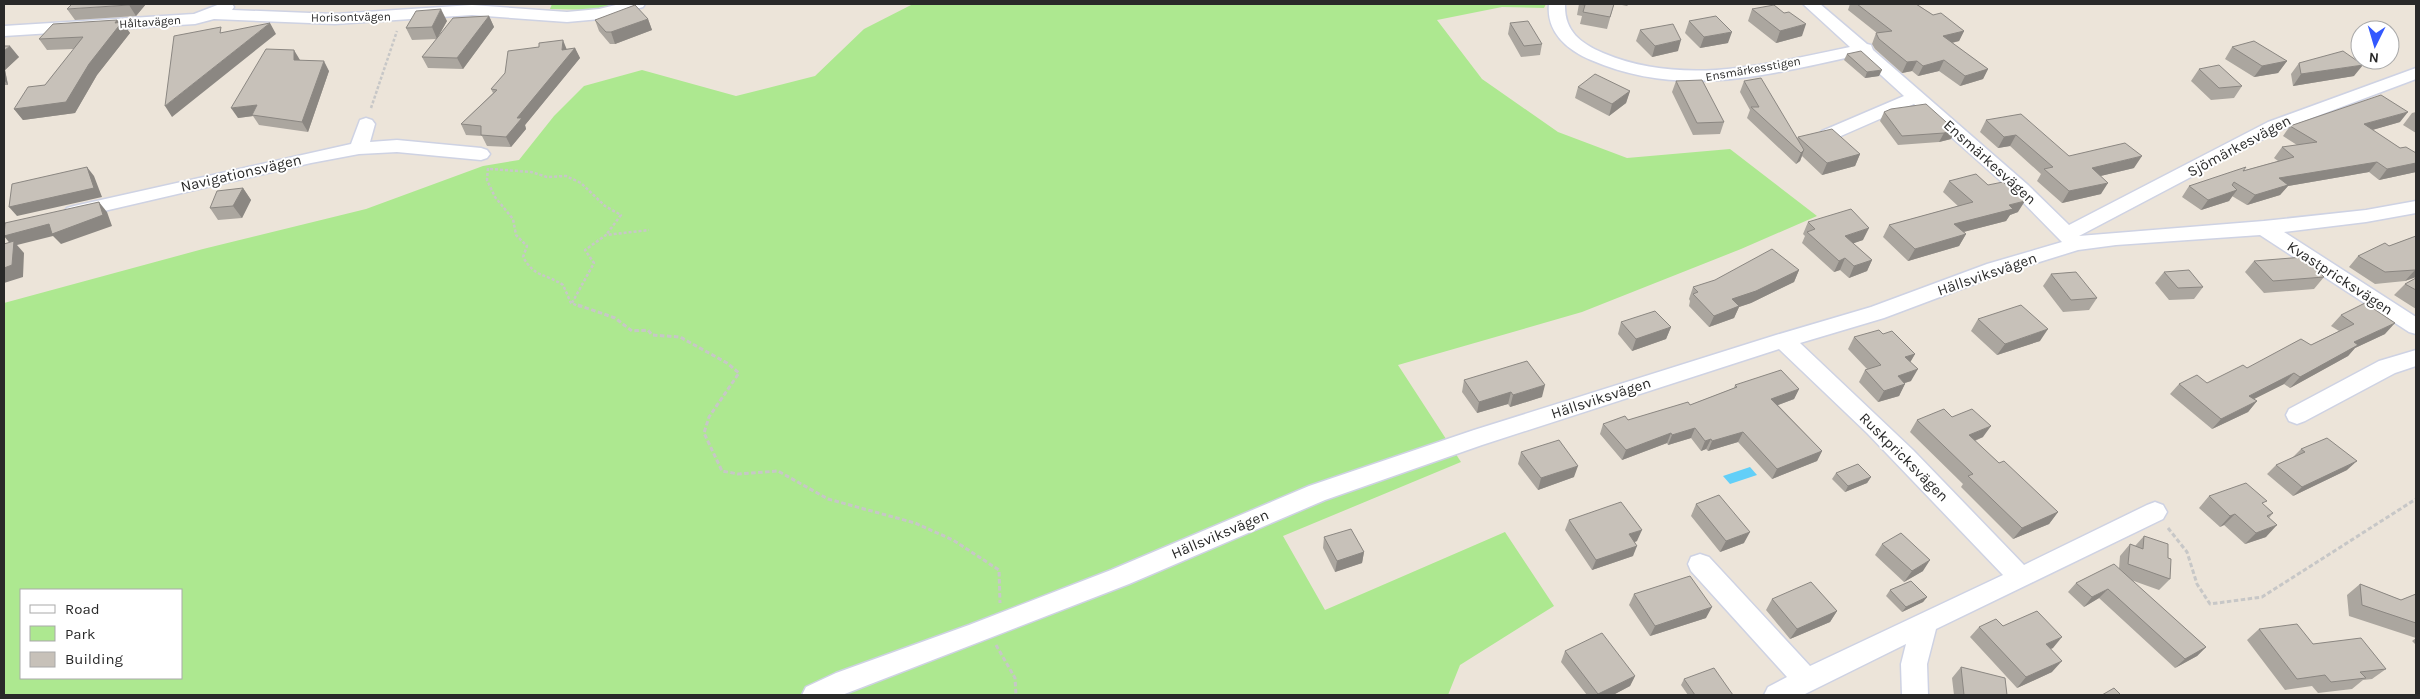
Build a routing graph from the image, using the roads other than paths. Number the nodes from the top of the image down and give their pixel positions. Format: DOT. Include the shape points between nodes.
graph roads {
  1 [pos="233,4"];
  2 [pos="637,4"];
  3 [pos="1558,4"];
  4 [pos="1811,4"];
  5 [pos="213,14"];
  6 [pos="4,31"];
  7 [pos="1865,49"];
  8 [pos="2416,73"];
  9 [pos="1916,97"];
  10 [pos="366,124"];
  11 [pos="1828,135"];
  12 [pos="359,148"];
  13 [pos="485,162"];
  14 [pos="2416,207"];
  15 [pos="53,217"];
  16 [pos="2264,228"];
  17 [pos="2072,239"];
  18 [pos="2416,327"];
  19 [pos="1783,340"];
  20 [pos="2416,358"];
  21 [pos="2297,414"];
  22 [pos="2155,512"];
  23 [pos="1700,564"];
  24 [pos="2021,578"];
  25 [pos="1922,624"];
  26 [pos="1808,681"];
  27 [pos="815,695"];
  28 [pos="1778,695"];
  29 [pos="1915,695"];
  1 -- 5 [label="street, Håltavägen"];
  2 -- 5 [label="street, Horisontvägen" via="600,14 567,16 472,10 335,19"];
  3 -- 7 [label="street, Ensmärkesstigen" via="1558,22 1572,43 1621,67 1664,76 1724,76"];
  4 -- 7 [label="street, Ensmärkesvägen"];
  5 -- 6 [label="street, Håltavägen" via="194,19"];
  7 -- 9 [label="street, Ensmärkesvägen"];
  8 -- 17 [label="street, Sjömärkesvägen" via="2274,126"];
  9 -- 11 [label="street"];
  9 -- 17 [label="street, Ensmärkesvägen" via="2021,189"];
  10 -- 12 [label="street"];
  12 -- 13 [label="street, Navigationsvägen" via="397,146"];
  12 -- 15 [label="street, Navigationsvägen" via="311,156"];
  14 -- 16 [label="street, Hällsviksvägen"];
  16 -- 17 [label="street, Hällsviksvägen"];
  16 -- 18 [label="street, Kvastpricksvägen"];
  17 -- 19 [label="street, Hällsviksvägen" via="1877,313"];
  19 -- 24 [label="street, Ruskpricksvägen" via="1840,392"];
  19 -- 27 [label="street, Hällsviksvägen" via="1474,438 1317,493 1120,577"];
  20 -- 21 [label="street" via="2387,366"];
  22 -- 24 [label="street"];
  23 -- 26 [label="street"];
  24 -- 25 [label="street"];
  25 -- 26 [label="street"];
  25 -- 29 [label="street" via="1914,664"];
  26 -- 28 [label="street"];
}
